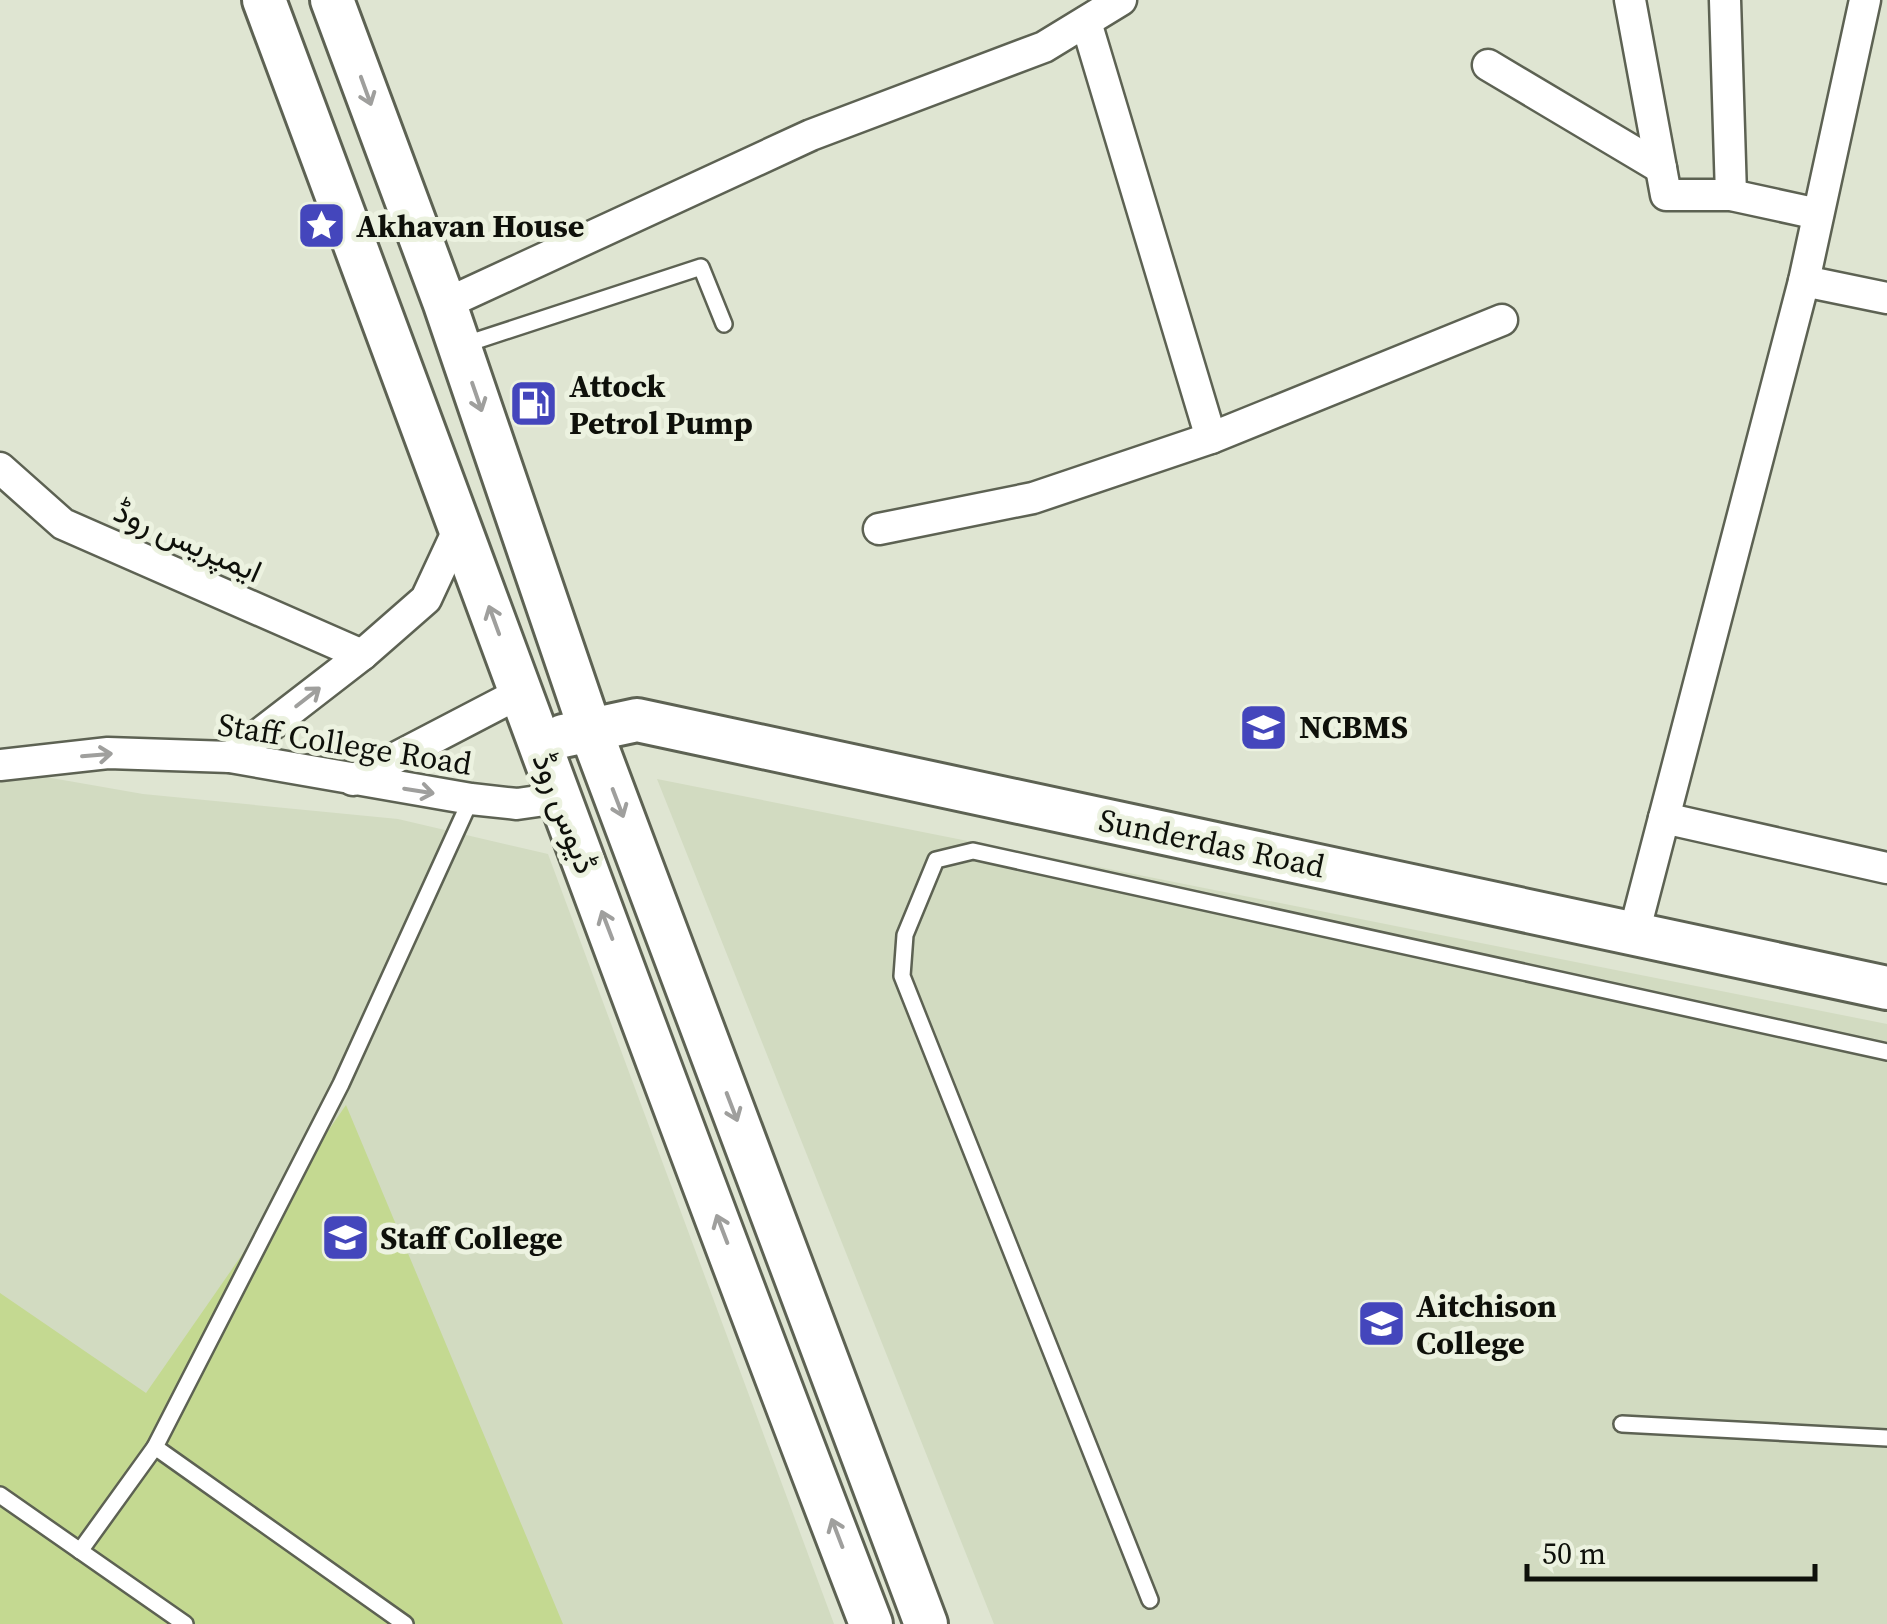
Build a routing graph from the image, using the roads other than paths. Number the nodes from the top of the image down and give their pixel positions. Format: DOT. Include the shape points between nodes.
graph roads {
  1 [pos="264,0"];
  2 [pos="332,0"];
  3 [pos="1122,0"];
  4 [pos="1630,0"];
  5 [pos="1724,0"];
  6 [pos="1865,0"];
  7 [pos="1086,22"];
  8 [pos="1488,65"];
  9 [pos="1661,168"];
  10 [pos="1731,195"];
  11 [pos="1818,214"];
  12 [pos="1804,281"];
  13 [pos="1887,298"];
  14 [pos="445,304"];
  15 [pos="1502,320"];
  16 [pos="724,324"];
  17 [pos="460,346"];
  18 [pos="1211,438"];
  19 [pos="0,468"];
  20 [pos="460,526"];
  21 [pos="880,529"];
  22 [pos="362,655"];
  23 [pos="520,693"];
  24 [pos="590,730"];
  25 [pos="538,741"];
  26 [pos="230,757"];
  27 [pos="0,764"];
  28 [pos="352,780"];
  29 [pos="559,798"];
  30 [pos="471,800"];
  31 [pos="1664,818"];
  32 [pos="1887,868"];
  33 [pos="1634,934"];
  34 [pos="1887,988"];
  35 [pos="1887,1052"];
  36 [pos="1622,1424"];
  37 [pos="1887,1438"];
  38 [pos="155,1447"];
  39 [pos="0,1495"];
  40 [pos="80,1551"];
  41 [pos="1150,1600"];
  42 [pos="185,1624"];
  43 [pos="405,1624"];
  44 [pos="871,1624"];
  45 [pos="926,1624"];
  1 -- 20 [label="main road, ڈیوس روڈ"];
  2 -- 14 [label="main road, ڈیوس روڈ, one-way"];
  3 -- 7 [label="street"];
  4 -- 9 [label="street"];
  5 -- 10 [label="street"];
  6 -- 11 [label="street"];
  7 -- 14 [label="street" via="1044,47 811,135"];
  7 -- 18 [label="street"];
  8 -- 9 [label="street"];
  9 -- 10 [label="street" via="1666,195"];
  10 -- 11 [label="street"];
  11 -- 12 [label="street"];
  12 -- 13 [label="street"];
  12 -- 31 [label="street"];
  14 -- 17 [label="main road, ڈیوس روڈ"];
  15 -- 18 [label="street"];
  16 -- 17 [label="lane" via="700,267"];
  17 -- 24 [label="main road, ڈیوس روڈ, one-way"];
  18 -- 21 [label="street" via="1033,498"];
  19 -- 22 [label="street, ایمپریس روڈ" via="64,524"];
  20 -- 22 [label="street" via="426,599"];
  23 -- 20 [label="main road, ڈیوس روڈ, one-way"];
  26 -- 22 [label="street, one-way"];
  23 -- 25 [label="main road, ڈیوس روڈ"];
  23 -- 28 [label="street"];
  24 -- 25 [label="main road, Sunderdas Road"];
  24 -- 33 [label="main road, Sunderdas Road" via="636,720"];
  24 -- 45 [label="main road, ڈیوس روڈ, one-way"];
  25 -- 29 [label="main road, ڈیوس روڈ"];
  27 -- 26 [label="street, Staff College Road, one-way" via="108,753"];
  26 -- 28 [label="street, Staff College Road"];
  28 -- 30 [label="street, Staff College Road, one-way"];
  29 -- 30 [label="street, Staff College Road" via="518,804"];
  44 -- 29 [label="main road, ڈیوس روڈ, one-way"];
  30 -- 38 [label="lane" via="341,1084"];
  31 -- 32 [label="street"];
  31 -- 33 [label="street"];
  33 -- 34 [label="main road, Sunderdas Road"];
  35 -- 41 [label="lane" via="974,852 936,860 905,935 902,976"];
  36 -- 37 [label="lane"];
  38 -- 40 [label="lane"];
  38 -- 43 [label="lane"];
  39 -- 40 [label="lane"];
  40 -- 42 [label="lane"];
}
